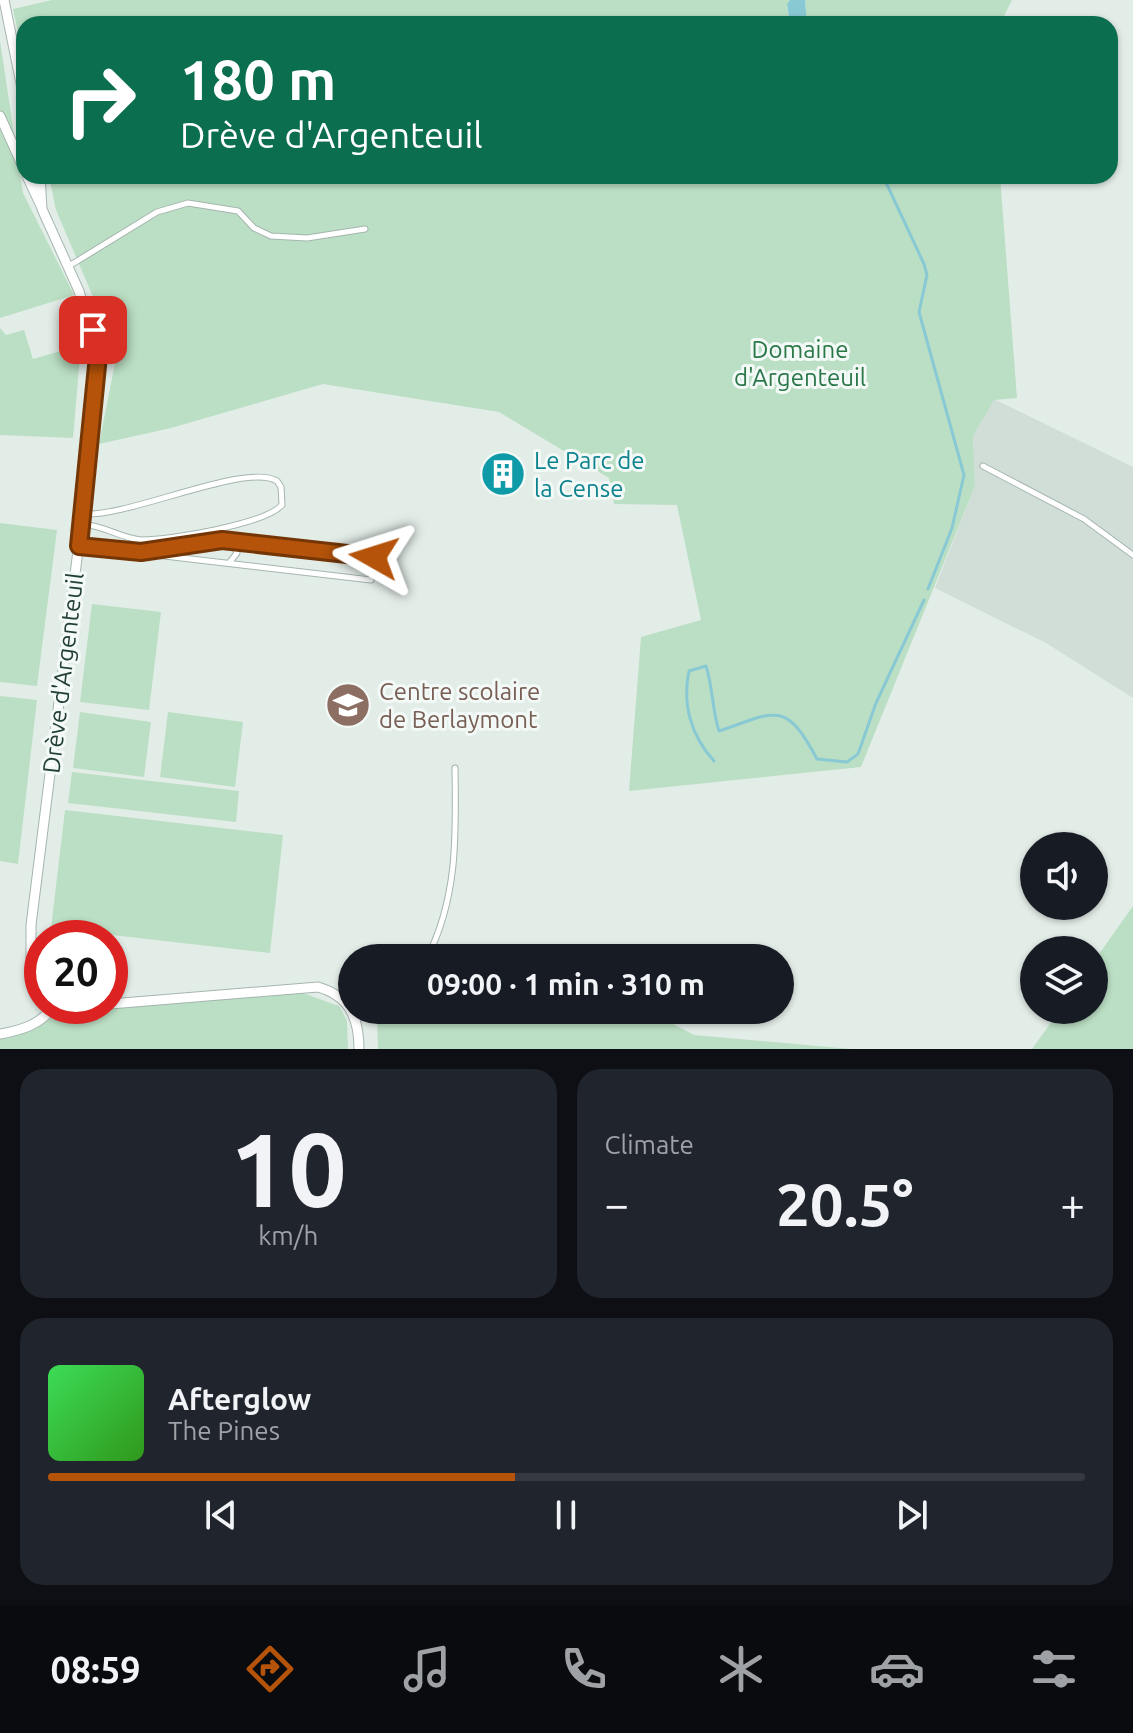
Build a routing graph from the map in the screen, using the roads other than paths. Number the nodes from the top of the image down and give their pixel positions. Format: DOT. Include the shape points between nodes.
graph roads {
  1 [pos="4,0"];
  2 [pos="16,59"];
  3 [pos="0,116"];
  4 [pos="16,151"];
  5 [pos="31,184"];
  6 [pos="40,184"];
  7 [pos="42,209"];
  8 [pos="365,229"];
  9 [pos="67,268"];
  10 [pos="983,466"];
  11 [pos="82,519"];
  12 [pos="231,540"];
  13 [pos="79,546"];
  14 [pos="141,552"];
  15 [pos="1133,555"];
  16 [pos="228,563"];
  17 [pos="455,768"];
  18 [pos="32,920"];
  19 [pos="433,944"];
  20 [pos="338,996"];
  21 [pos="128,1003"];
  22 [pos="34,1024"];
  23 [pos="357,1024"];
  24 [pos="0,1034"];
  25 [pos="359,1045"];
  1 -- 2 [label="street"];
  3 -- 4 [label="street"];
  5 -- 7 [label="street"];
  6 -- 7 [label="street, Drève d'Argenteuil"];
  7 -- 9 [label="street, Drève d'Argenteuil"];
  8 -- 9 [label="lane" via="307,238 271,236 238,211 188,203 157,212"];
  9 -- 11 [label="street, Drève d'Argenteuil" via="89,317 98,356"];
  10 -- 15 [label="lane" via="1084,519"];
  11 -- 11 [label="lane" via="260,475 277,481 283,495 282,505 265,517 175,536 128,538"];
  11 -- 13 [label="street, Drève d'Argenteuil"];
  12 -- 14 [label="lane"];
  12 -- 16 [label="lane" via="237,553"];
  12 -- 16 [label="lane" via="374,557 371,580"];
  13 -- 14 [label="lane"];
  13 -- 18 [label="street, Drève d'Argenteuil"];
  14 -- 16 [label="lane"];
  17 -- 19 [label="lane" via="454,874 448,910"];
  20 -- 21 [label="street" via="318,987"];
  22 -- 24 [label="street"];
  23 -- 25 [label="street"];
}
